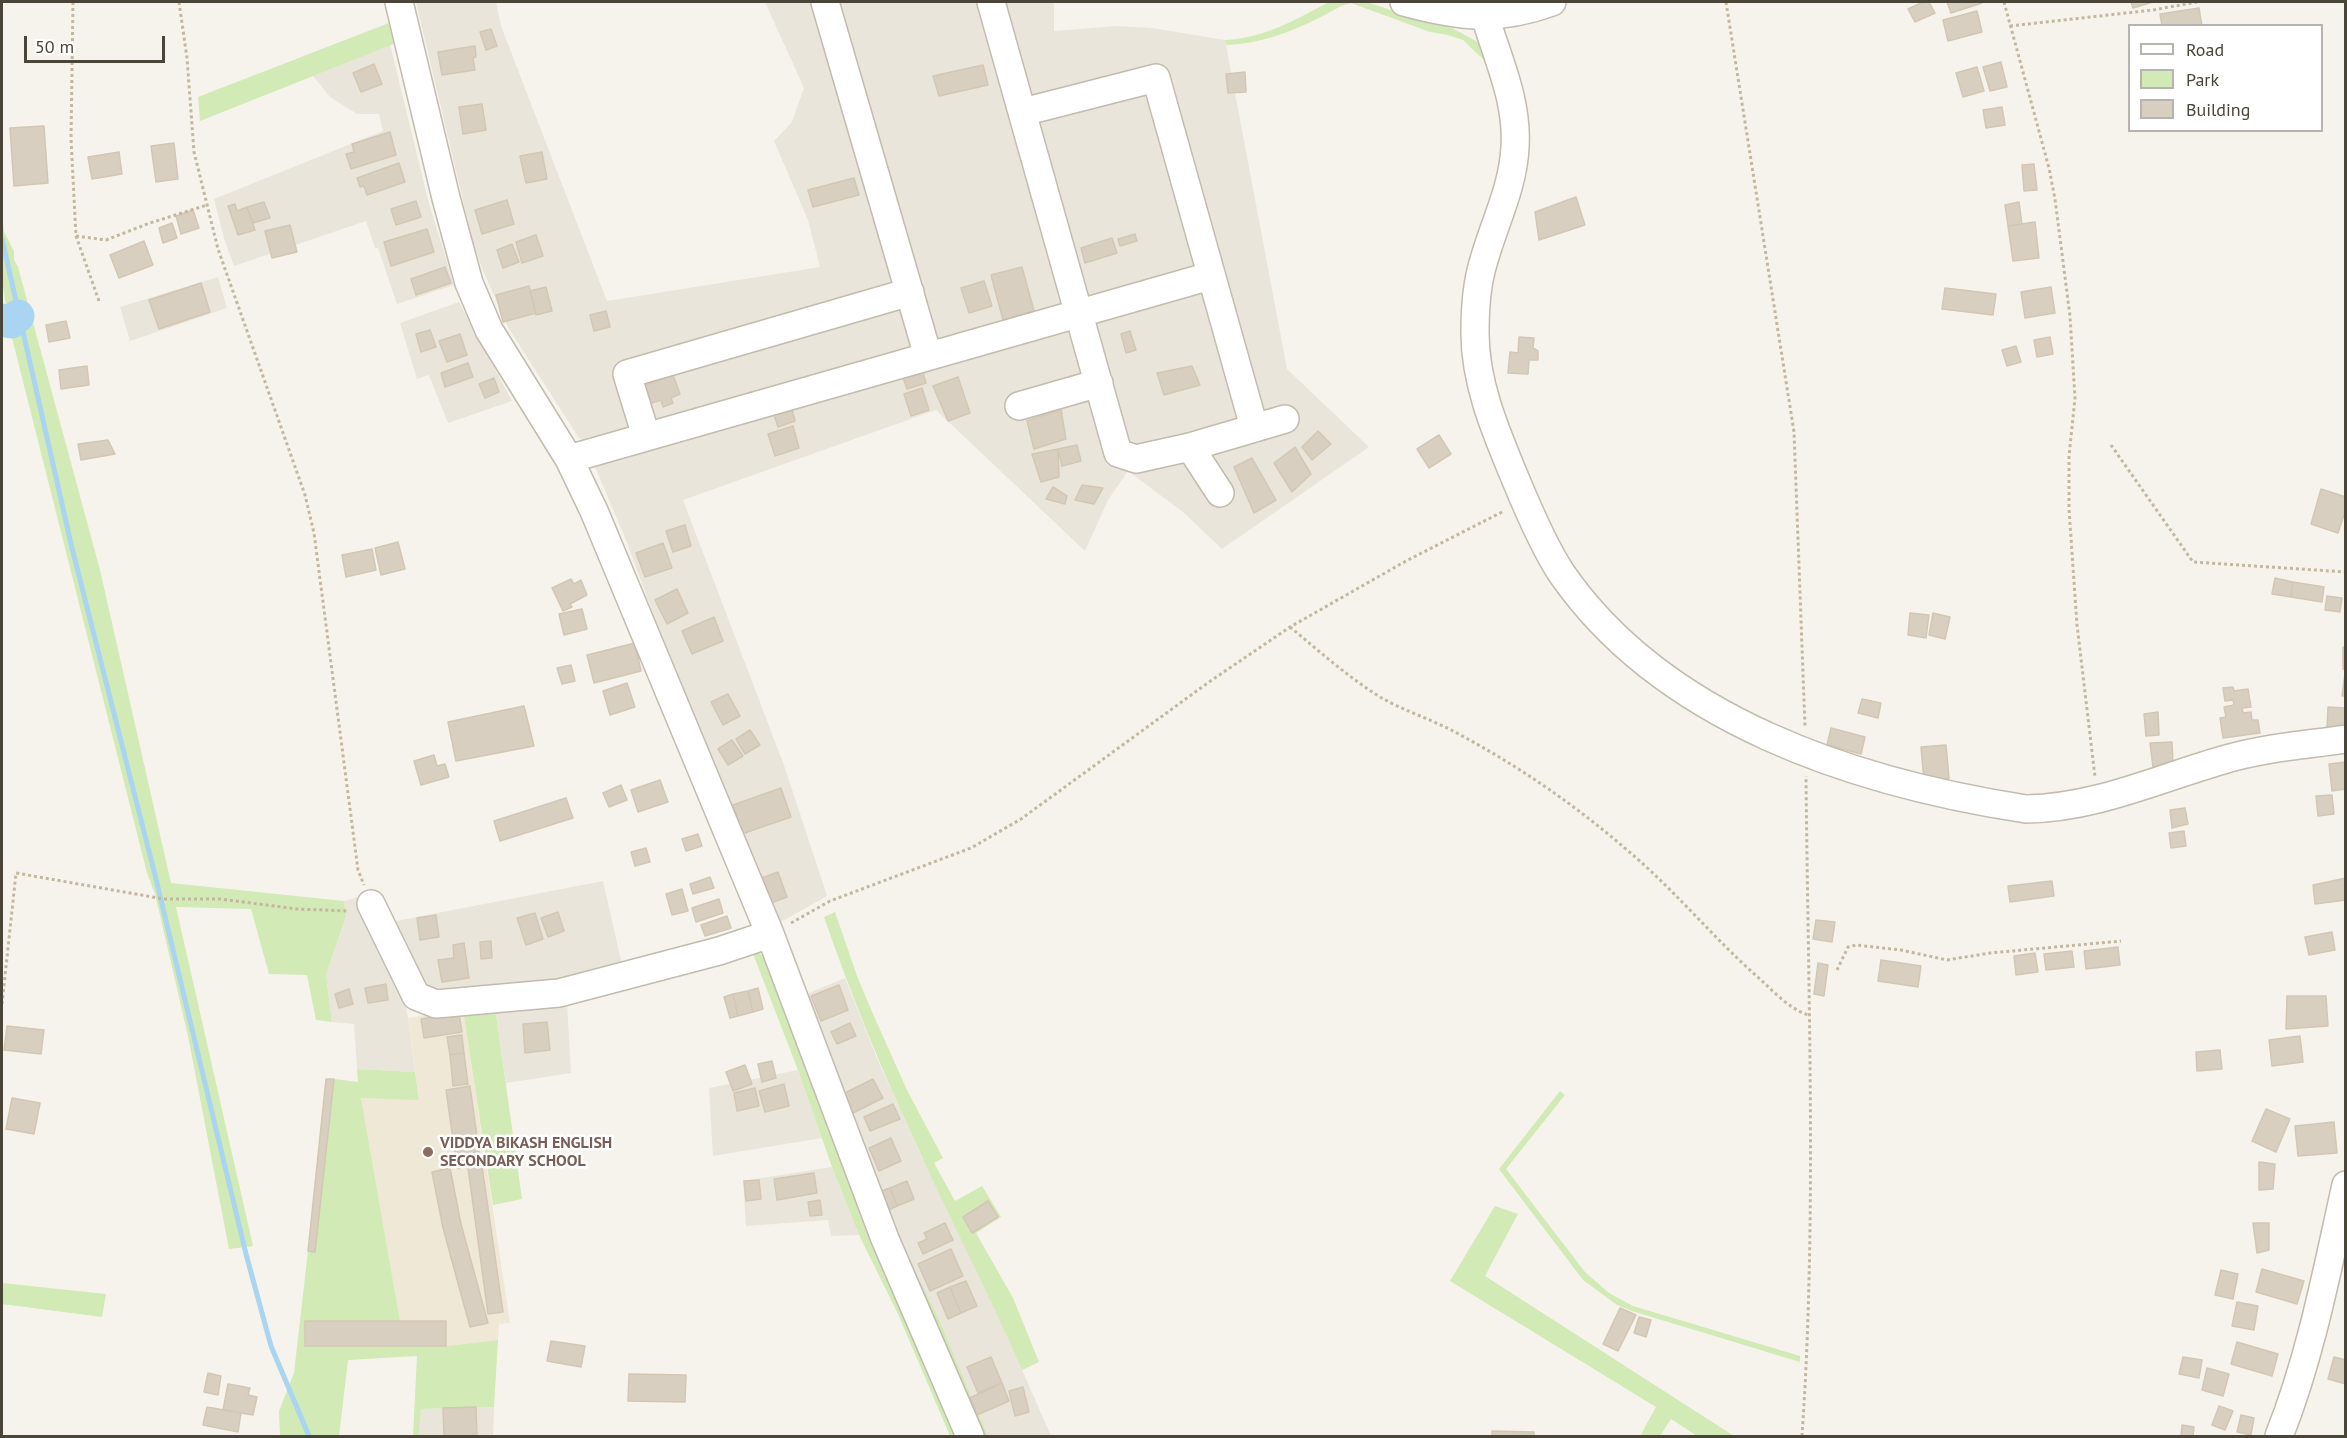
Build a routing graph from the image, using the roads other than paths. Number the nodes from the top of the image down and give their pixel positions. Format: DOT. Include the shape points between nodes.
graph roads {
  1 [pos="399,2"];
  2 [pos="825,2"];
  3 [pos="991,2"];
  4 [pos="1404,2"];
  5 [pos="1552,2"];
  6 [pos="1485,16"];
  7 [pos="1023,112"];
  8 [pos="1210,276"];
  9 [pos="910,292"];
  10 [pos="1078,313"];
  11 [pos="928,356"];
  12 [pos="1099,383"];
  13 [pos="1019,406"];
  14 [pos="1285,419"];
  15 [pos="1254,428"];
  16 [pos="646,436"];
  17 [pos="1190,447"];
  18 [pos="569,459"];
  19 [pos="1220,493"];
  20 [pos="2346,739"];
  21 [pos="373,908"];
  22 [pos="770,934"];
  23 [pos="2346,1185"];
  24 [pos="2337,1261"];
  25 [pos="970,1437"];
  26 [pos="2278,1437"];
  1 -- 18 [label="street" via="469,283 489,330"];
  2 -- 9 [label="street"];
  3 -- 7 [label="street"];
  4 -- 6 [label="street"];
  5 -- 6 [label="street" via="1524,12"];
  6 -- 20 [label="street" via="1510,90 1516,146 1509,190 1481,271 1476,300 1475,335 1483,394 1525,501 1561,572 1602,623 1647,665 1741,723 1806,753 1899,782 2006,806 2043,809 2101,799 2251,753"];
  7 -- 8 [label="street" via="1156,78"];
  7 -- 10 [label="street"];
  8 -- 10 [label="street"];
  8 -- 15 [label="street"];
  9 -- 11 [label="street"];
  9 -- 16 [label="street" via="627,374"];
  10 -- 11 [label="street"];
  10 -- 12 [label="street"];
  11 -- 16 [label="street"];
  12 -- 13 [label="street"];
  12 -- 17 [label="street" via="1118,453 1136,459"];
  14 -- 15 [label="street"];
  15 -- 17 [label="street"];
  16 -- 18 [label="street"];
  17 -- 19 [label="street"];
  18 -- 22 [label="street"];
  21 -- 22 [label="street" via="416,996 436,1004 559,993"];
  22 -- 25 [label="street" via="885,1239"];
  23 -- 24 [label="street"];
  24 -- 26 [label="street"];
}
